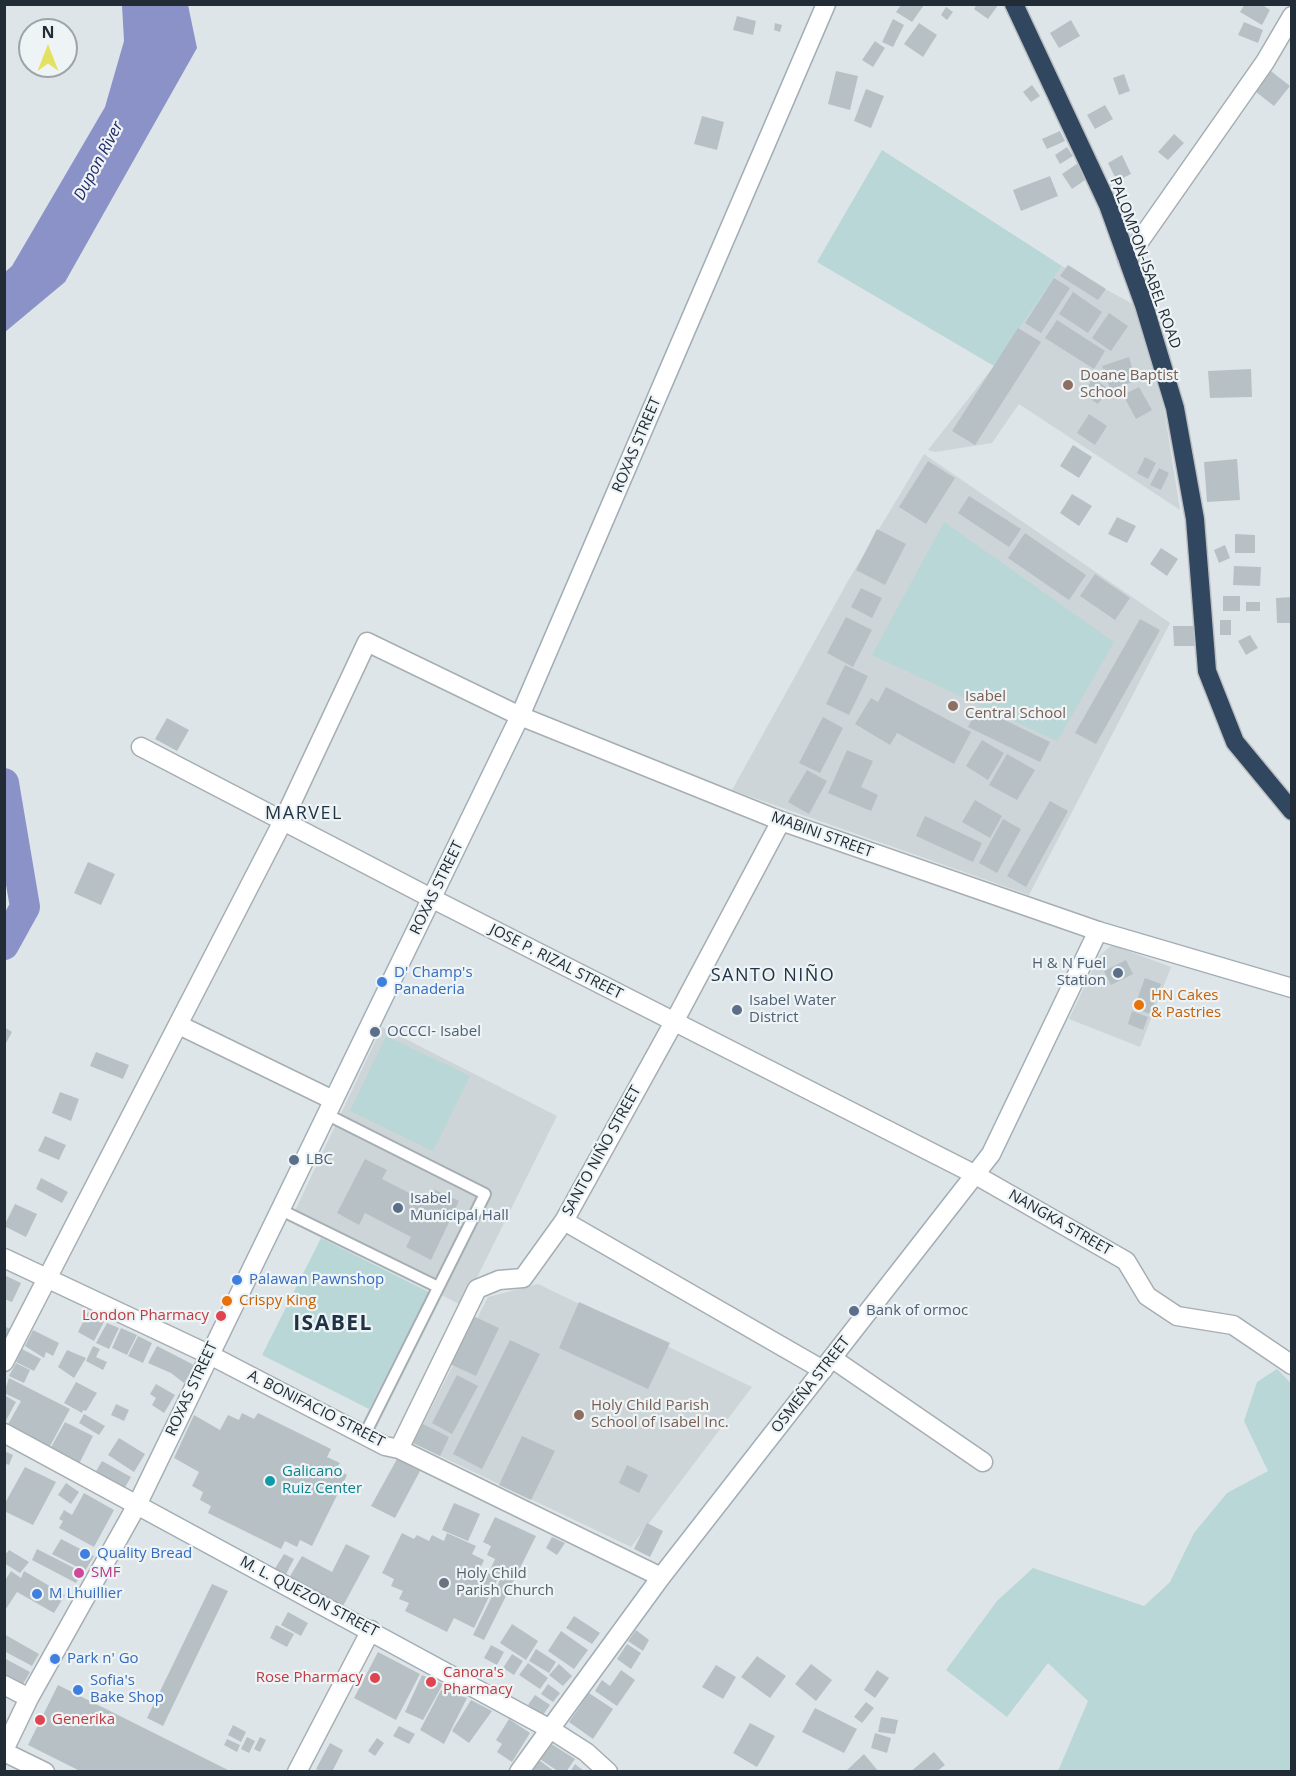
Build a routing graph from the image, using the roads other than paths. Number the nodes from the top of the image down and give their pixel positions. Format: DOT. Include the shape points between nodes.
graph roads {
  1 [pos="826,4"];
  2 [pos="1014,4"];
  3 [pos="1292,15"];
  4 [pos="1127,259"];
  5 [pos="520,716"];
  6 [pos="141,747"];
  7 [pos="1292,811"];
  8 [pos="283,821"];
  9 [pos="781,821"];
  10 [pos="431,898"];
  11 [pos="1098,931"];
  12 [pos="1292,988"];
  13 [pos="674,1022"];
  14 [pos="178,1025"];
  15 [pos="329,1107"];
  16 [pos="974,1174"];
  17 [pos="279,1209"];
  18 [pos="564,1221"];
  19 [pos="4,1258"];
  20 [pos="49,1278"];
  21 [pos="438,1287"];
  22 [pos="208,1354"];
  23 [pos="4,1362"];
  24 [pos="828,1365"];
  25 [pos="1292,1365"];
  26 [pos="4,1433"];
  27 [pos="365,1434"];
  28 [pos="399,1449"];
  29 [pos="983,1461"];
  30 [pos="137,1505"];
  31 [pos="661,1576"];
  32 [pos="371,1630"];
  33 [pos="4,1685"];
  34 [pos="29,1698"];
  35 [pos="550,1729"];
  36 [pos="4,1751"];
  37 [pos="45,1772"];
  38 [pos="297,1772"];
  39 [pos="519,1772"];
  40 [pos="608,1772"];
  1 -- 5 [label="street, ROXAS STREET"];
  2 -- 4 [label="highway, PALOMPON-ISABEL ROAD" via="1108,205"];
  3 -- 4 [label="street" via="1265,62"];
  4 -- 7 [label="highway, PALOMPON-ISABEL ROAD" via="1175,408 1195,519 1207,670 1235,742"];
  5 -- 8 [label="street, MABINI STREET" via="367,642"];
  5 -- 9 [label="street, MABINI STREET"];
  5 -- 10 [label="street, ROXAS STREET"];
  6 -- 8 [label="street, JOSE P. RIZAL STREET"];
  8 -- 10 [label="street, JOSE P. RIZAL STREET"];
  8 -- 14 [label="street"];
  9 -- 11 [label="street, MABINI STREET"];
  9 -- 13 [label="street, SANTO NIÑO STREET"];
  10 -- 13 [label="street, JOSE P. RIZAL STREET"];
  10 -- 15 [label="street, ROXAS STREET"];
  11 -- 12 [label="street, MABINI STREET"];
  11 -- 16 [label="street, OSMEÑA STREET" via="991,1154"];
  13 -- 16 [label="street, JOSE P. RIZAL STREET"];
  13 -- 18 [label="street, SANTO NIÑO STREET"];
  14 -- 15 [label="street"];
  14 -- 20 [label="street"];
  15 -- 17 [label="street, ROXAS STREET"];
  15 -- 21 [label="lane" via="484,1194"];
  16 -- 24 [label="street, OSMEÑA STREET"];
  16 -- 25 [label="street, NANGKA STREET" via="1126,1261 1147,1296 1177,1316 1233,1324"];
  17 -- 21 [label="lane"];
  17 -- 22 [label="street, ROXAS STREET"];
  18 -- 24 [label="street"];
  18 -- 28 [label="street, SANTO NIÑO STREET" via="522,1278 499,1280 477,1289"];
  19 -- 20 [label="street, A. BONIFACIO STREET"];
  20 -- 22 [label="street, A. BONIFACIO STREET"];
  20 -- 23 [label="street"];
  21 -- 27 [label="lane"];
  22 -- 27 [label="street, A. BONIFACIO STREET"];
  22 -- 30 [label="street, ROXAS STREET"];
  24 -- 29 [label="street"];
  24 -- 31 [label="street, OSMEÑA STREET"];
  26 -- 30 [label="street, M. L. QUEZON STREET"];
  27 -- 28 [label="street, A. BONIFACIO STREET"];
  28 -- 31 [label="street, A. BONIFACIO STREET"];
  30 -- 32 [label="street, M. L. QUEZON STREET"];
  30 -- 34 [label="street, ROXAS STREET"];
  31 -- 35 [label="street, OSMEÑA STREET"];
  32 -- 35 [label="street, M. L. QUEZON STREET"];
  32 -- 38 [label="street"];
  33 -- 34 [label="street"];
  34 -- 36 [label="street, ROXAS STREET"];
  35 -- 39 [label="street, OSMEÑA STREET"];
  35 -- 40 [label="street, M. L. QUEZON STREET"];
  36 -- 37 [label="street"];
}
